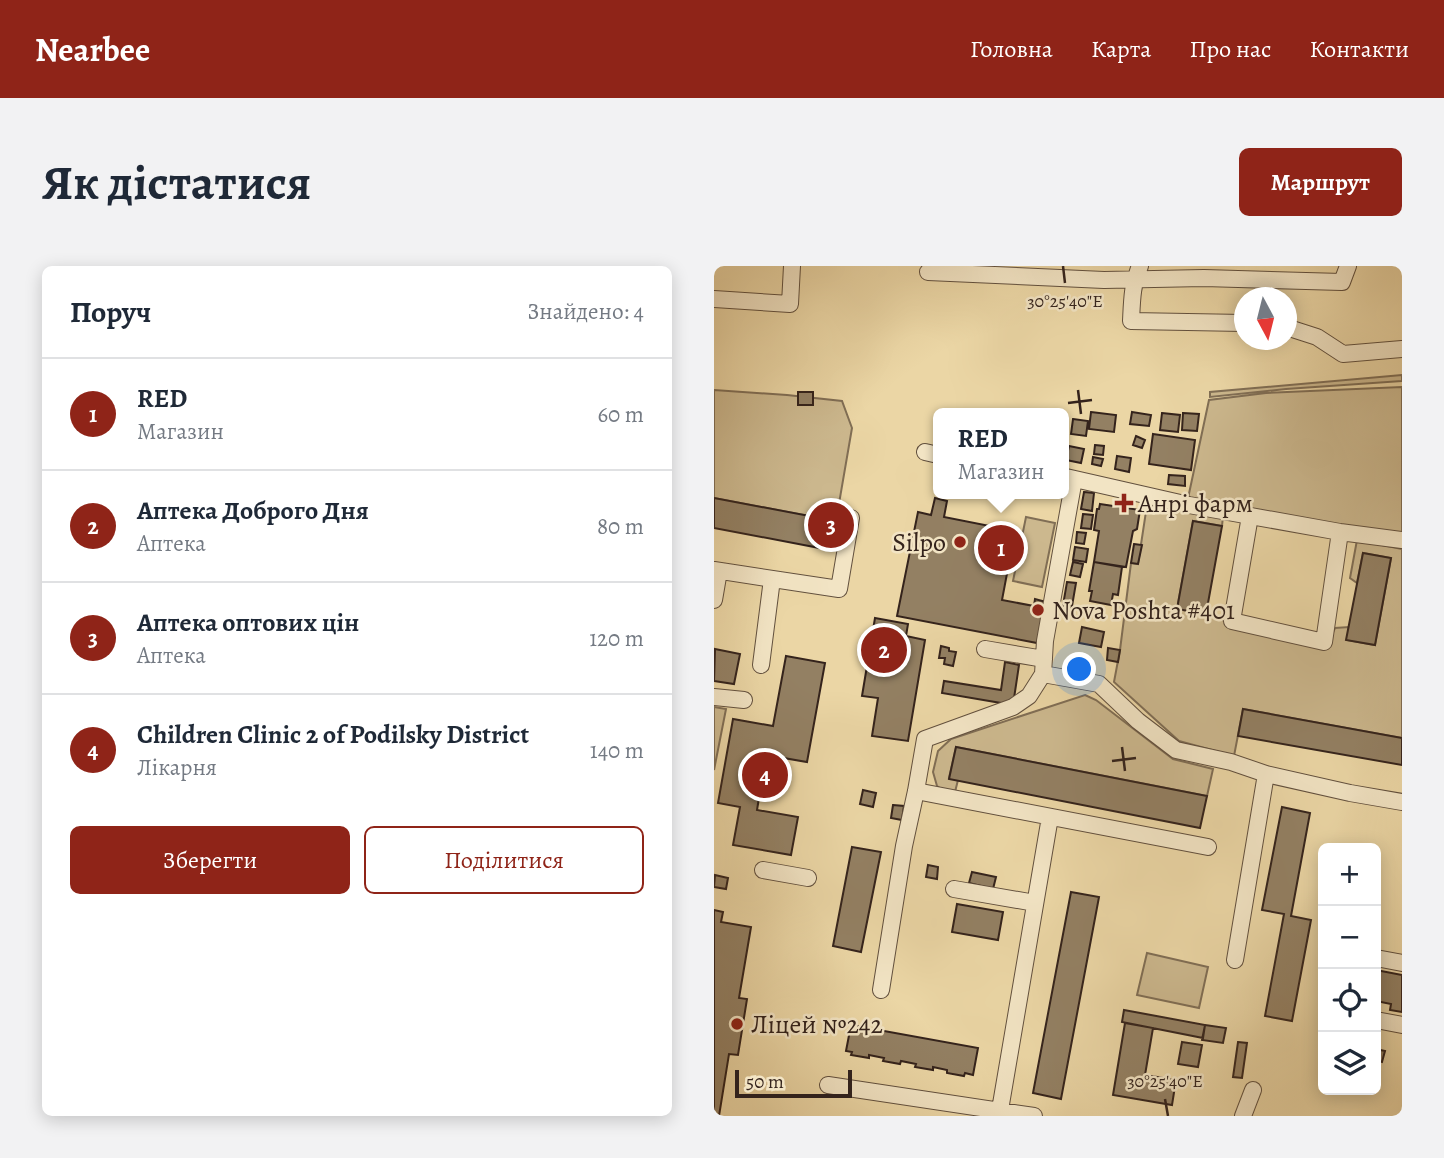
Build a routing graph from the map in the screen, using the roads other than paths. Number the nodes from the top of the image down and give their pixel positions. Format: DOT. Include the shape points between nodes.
graph roads {
  1 [pos="792,266"];
  2 [pos="1348,266"];
  3 [pos="928,272"];
  4 [pos="1138,272"];
  5 [pos="714,299"];
  6 [pos="1234,323"];
  7 [pos="1297,331"];
  8 [pos="1402,349"];
  9 [pos="1069,478"];
  10 [pos="1066,499"];
  11 [pos="1250,516"];
  12 [pos="851,518"];
  13 [pos="1340,532"];
  14 [pos="1402,540"];
  15 [pos="717,570"];
  16 [pos="772,579"];
  17 [pos="714,600"];
  18 [pos="985,649"];
  19 [pos="761,665"];
  20 [pos="1044,666"];
  21 [pos="714,697"];
  22 [pos="744,701"];
  23 [pos="1266,774"];
  24 [pos="916,791"];
  25 [pos="1402,802"];
  26 [pos="1051,817"];
  27 [pos="1209,847"];
  28 [pos="763,870"];
  29 [pos="808,878"];
  30 [pos="954,889"];
  31 [pos="1035,903"];
  32 [pos="1381,959"];
  33 [pos="1235,960"];
  34 [pos="1402,963"];
  35 [pos="881,990"];
  36 [pos="1381,1021"];
  37 [pos="1402,1025"];
  38 [pos="828,1085"];
  39 [pos="1253,1090"];
  40 [pos="1000,1110"];
  41 [pos="1034,1116"];
  42 [pos="1243,1116"];
  1 -- 5 [label="street" via="790,304"];
  2 -- 4 [label="street" via="1342,282"];
  3 -- 4 [label="street" via="1104,280"];
  4 -- 6 [label="street" via="1131,321"];
  7 -- 8 [label="street" via="1343,354"];
  9 -- 11 [label="street"];
  10 -- 20 [label="street"];
  11 -- 13 [label="street"];
  11 -- 13 [label="street" via="1231,621 1324,642"];
  12 -- 16 [label="street" via="839,589"];
  13 -- 14 [label="street"];
  15 -- 16 [label="street"];
  15 -- 17 [label="street"];
  16 -- 19 [label="street"];
  18 -- 20 [label="street"];
  20 -- 23 [label="street" via="1099,684 1176,750"];
  20 -- 24 [label="street" via="1029,696 1013,707 925,739"];
  21 -- 22 [label="street"];
  23 -- 25 [label="street"];
  23 -- 33 [label="street"];
  24 -- 26 [label="street"];
  24 -- 35 [label="street"];
  26 -- 27 [label="street"];
  26 -- 31 [label="street"];
  28 -- 29 [label="street"];
  30 -- 31 [label="street"];
  31 -- 40 [label="street"];
  32 -- 34 [label="street"];
  36 -- 37 [label="street"];
  38 -- 40 [label="street"];
  39 -- 42 [label="street"];
  40 -- 41 [label="street"];
}
